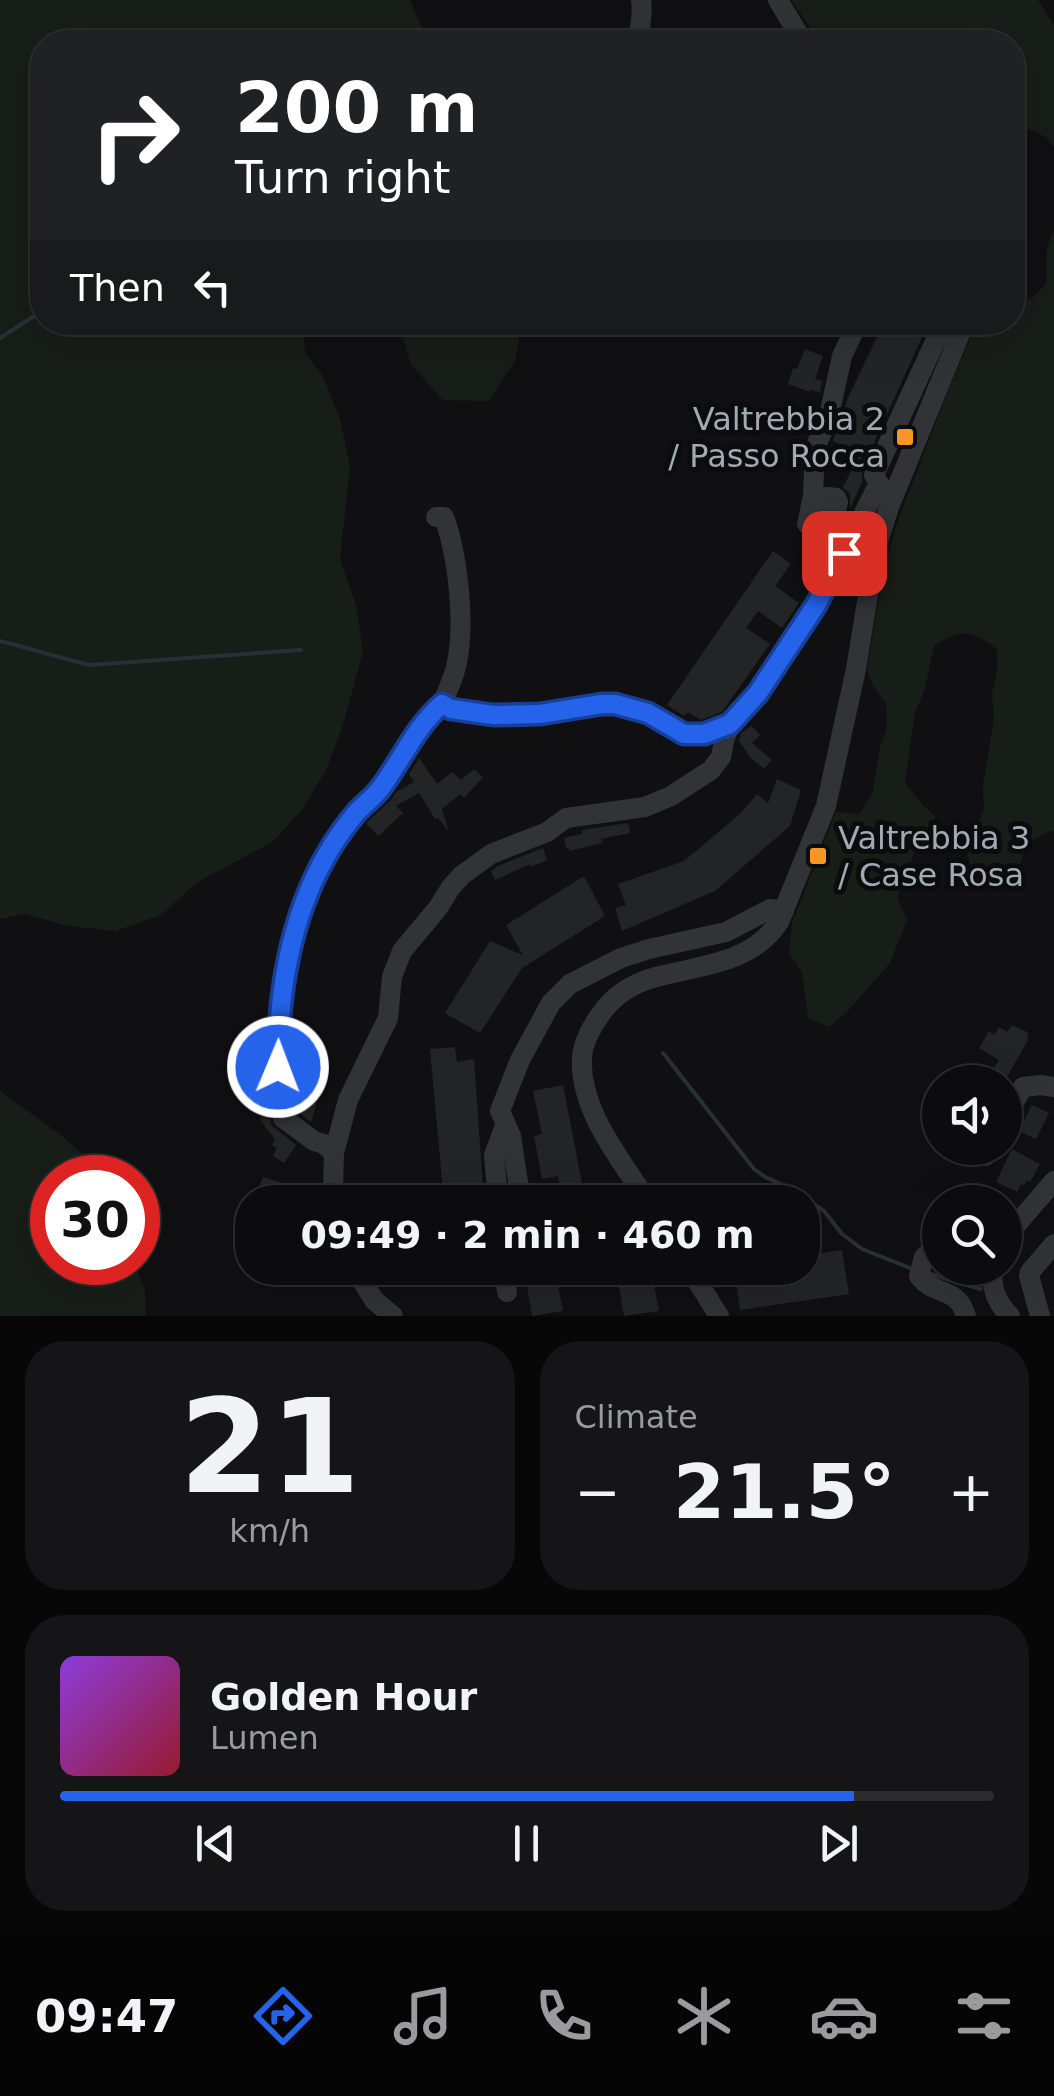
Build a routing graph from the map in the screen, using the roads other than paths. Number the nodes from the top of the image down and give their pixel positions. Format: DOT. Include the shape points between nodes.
graph roads {
  1 [pos="641,0"];
  2 [pos="778,0"];
  3 [pos="638,30"];
  4 [pos="796,30"];
  5 [pos="852,335"];
  6 [pos="940,335"];
  7 [pos="957,335"];
  8 [pos="916,411"];
  9 [pos="436,517"];
  10 [pos="830,580"];
  11 [pos="442,704"];
  12 [pos="730,724"];
  13 [pos="784,911"];
  14 [pos="248,1042"];
  15 [pos="279,1077"];
  16 [pos="1054,1087"];
  17 [pos="1022,1089"];
  18 [pos="505,1126"];
  19 [pos="334,1152"];
  20 [pos="1054,1181"];
  21 [pos="334,1185"];
  22 [pos="497,1185"];
  23 [pos="518,1185"];
  24 [pos="637,1185"];
  25 [pos="1022,1218"];
  26 [pos="1054,1244"];
  27 [pos="365,1285"];
  28 [pos="506,1285"];
  29 [pos="700,1285"];
  30 [pos="926,1285"];
  31 [pos="993,1285"];
  32 [pos="507,1292"];
  33 [pos="392,1316"];
  34 [pos="719,1316"];
  35 [pos="966,1316"];
  36 [pos="1010,1316"];
  37 [pos="1040,1316"];
  1 -- 3 [label="street"];
  2 -- 4 [label="street"];
  5 -- 10 [label="street" via="816,448 806,519 815,526 828,497 836,498 819,571"];
  6 -- 8 [label="street"];
  7 -- 8 [label="street"];
  8 -- 10 [label="street"];
  8 -- 13 [label="street" via="875,552 826,806"];
  9 -- 11 [label="street" via="444,516 448,527 459,583 460,638"];
  10 -- 12 [label="street" via="758,693"];
  11 -- 12 [label="street" via="493,715 615,704 690,736"];
  11 -- 15 [label="street" via="356,813 303,902 281,993"];
  12 -- 19 [label="street" via="716,764 671,796 566,818 462,875 402,951 388,1018 348,1100"];
  13 -- 18 [label="street" via="770,909 726,932 649,948 570,984 551,1003 520,1060 500,1111"];
  13 -- 24 [label="street" via="771,934 736,958 629,988 592,1026 582,1054 591,1110"];
  14 -- 15 [label="street"];
  15 -- 19 [label="street" via="284,1118"];
  16 -- 17 [label="street"];
  18 -- 22 [label="street" via="494,1156"];
  18 -- 23 [label="street"];
  19 -- 21 [label="street"];
  20 -- 25 [label="street"];
  26 -- 37 [label="street" via="1029,1276"];
  27 -- 33 [label="street"];
  28 -- 32 [label="street"];
  29 -- 34 [label="street"];
  30 -- 35 [label="street" via="958,1298"];
  31 -- 36 [label="street"];
}
